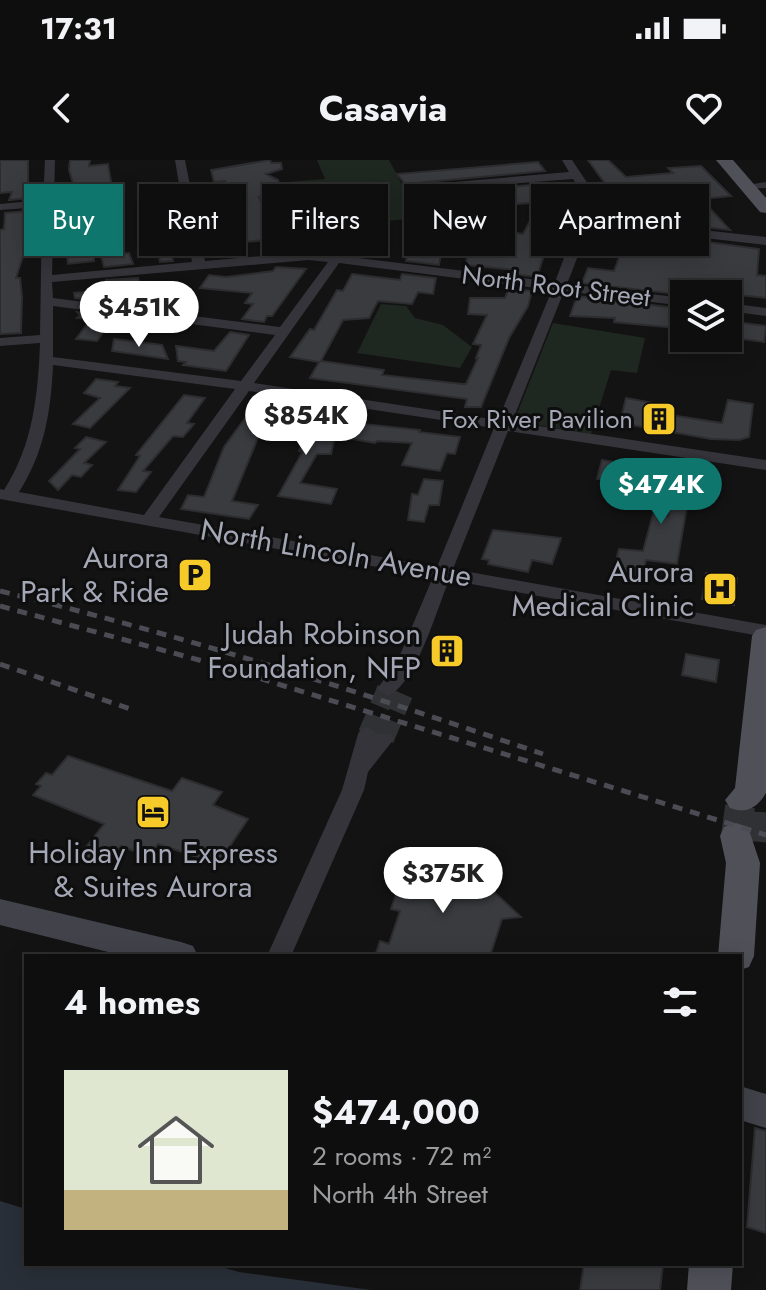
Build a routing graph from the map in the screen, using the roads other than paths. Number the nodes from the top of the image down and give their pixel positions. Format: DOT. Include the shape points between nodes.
graph roads {
  1 [pos="50,160"];
  2 [pos="180,160"];
  3 [pos="567,160"];
  4 [pos="724,160"];
  5 [pos="577,175"];
  6 [pos="49,184"];
  7 [pos="468,184"];
  8 [pos="583,184"];
  9 [pos="766,185"];
  10 [pos="747,186"];
  11 [pos="24,205"];
  12 [pos="0,207"];
  13 [pos="766,208"];
  14 [pos="709,235"];
  15 [pos="766,241"];
  16 [pos="47,256"];
  17 [pos="571,256"];
  18 [pos="336,259"];
  19 [pos="199,265"];
  20 [pos="46,279"];
  21 [pos="558,286"];
  22 [pos="670,300"];
  23 [pos="46,301"];
  24 [pos="742,309"];
  25 [pos="766,312"];
  26 [pos="284,332"];
  27 [pos="45,339"];
  28 [pos="0,342"];
  29 [pos="46,360"];
  30 [pos="244,386"];
  31 [pos="501,426"];
  32 [pos="766,465"];
  33 [pos="4,495"];
  34 [pos="149,520"];
  35 [pos="443,573"];
  36 [pos="766,633"];
  37 [pos="395,691"];
  38 [pos="376,736"];
  39 [pos="751,799"];
  40 [pos="746,847"];
  41 [pos="0,912"];
  42 [pos="173,954"];
  43 [pos="280,954"];
  44 [pos="736,954"];
  45 [pos="742,1104"];
  46 [pos="766,1111"];
  47 [pos="711,1266"];
  48 [pos="709,1290"];
  1 -- 6 [label="street"];
  2 -- 19 [label="street"];
  3 -- 5 [label="street"];
  4 -- 10 [label="main road"];
  5 -- 7 [label="street"];
  5 -- 8 [label="street"];
  9 -- 10 [label="street"];
  10 -- 13 [label="main road"];
  11 -- 12 [label="street"];
  14 -- 15 [label="street"];
  16 -- 20 [label="street"];
  17 -- 21 [label="street"];
  18 -- 19 [label="street, North Root Street"];
  18 -- 21 [label="street, North Root Street"];
  18 -- 26 [label="street"];
  19 -- 20 [label="street, North Root Street"];
  20 -- 23 [label="street"];
  21 -- 22 [label="street, North Root Street"];
  21 -- 31 [label="street"];
  23 -- 26 [label="street"];
  23 -- 27 [label="street"];
  24 -- 25 [label="street"];
  26 -- 30 [label="street"];
  27 -- 28 [label="street"];
  27 -- 29 [label="street"];
  29 -- 30 [label="street"];
  29 -- 33 [label="street" via="33,444 18,481"];
  30 -- 31 [label="street"];
  30 -- 34 [label="street"];
  31 -- 32 [label="street"];
  31 -- 35 [label="street"];
  33 -- 34 [label="street, North Lincoln Avenue"];
  34 -- 35 [label="street, North Lincoln Avenue"];
  35 -- 36 [label="street, North Lincoln Avenue"];
  35 -- 37 [label="street"];
  36 -- 39 [label="main road"];
  38 -- 43 [label="street"];
  40 -- 44 [label="main road"];
  41 -- 42 [label="main road"];
  45 -- 46 [label="main road"];
  47 -- 48 [label="main road"];
}
